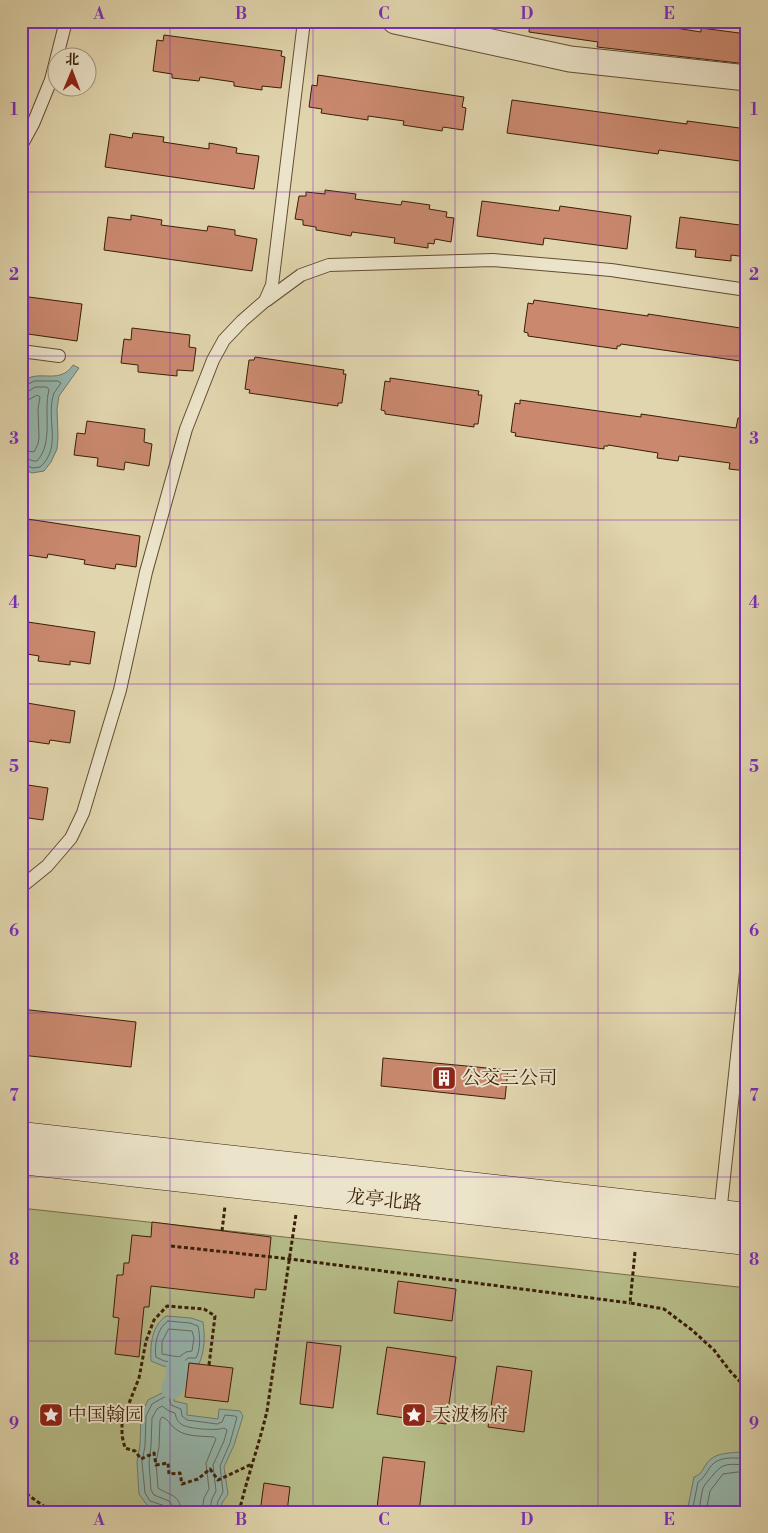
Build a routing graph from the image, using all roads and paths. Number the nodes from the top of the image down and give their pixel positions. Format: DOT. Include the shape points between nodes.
graph roads {
  1 [pos="66,21"];
  2 [pos="304,21"];
  3 [pos="395,21"];
  4 [pos="747,78"];
  5 [pos="21,146"];
  6 [pos="747,290"];
  7 [pos="265,301"];
  8 [pos="21,351"];
  9 [pos="59,356"];
  10 [pos="21,887"];
  11 [pos="747,963"];
  12 [pos="21,1136"];
  13 [pos="21,1160"];
  14 [pos="299,1191"];
  15 [pos="734,1215"];
  16 [pos="638,1228"];
  17 [pos="747,1241"];
  18 [pos="171,1246"];
  19 [pos="290,1260"];
  20 [pos="630,1303"];
  21 [pos="209,1365"];
  22 [pos="747,1389"];
  23 [pos="252,1464"];
  24 [pos="21,1490"];
  25 [pos="52,1512"];
  26 [pos="239,1512"];
  1 -- 5 [label="lane" via="51,80"];
  2 -- 7 [label="lane" via="272,285"];
  3 -- 4 [label="street" via="570,59"];
  6 -- 7 [label="lane" via="611,270 493,260 376,262 329,265 301,274"];
  7 -- 10 [label="lane" via="224,340 186,430 146,572 120,690 84,813 71,838 47,866"];
  8 -- 9 [label="lane"];
  11 -- 15 [label="lane"];
  12 -- 15 [label="main road, 龙亭北路"];
  13 -- 14 [label="main road, 龙亭北路"];
  14 -- 16 [label="main road, 龙亭北路"];
  14 -- 19 [label="path"];
  16 -- 17 [label="main road, 龙亭北路"];
  16 -- 20 [label="path"];
  18 -- 19 [label="path"];
  19 -- 20 [label="path"];
  19 -- 23 [label="path" via="267,1411"];
  20 -- 22 [label="path" via="664,1309 714,1350"];
  21 -- 23 [label="path" via="215,1316 204,1309 167,1306 154,1320 146,1341 140,1378 122,1421 125,1448 135,1451 141,1459 154,1454 156,1466 168,1463 169,1474 180,1473 182,1484 198,1479 210,1468 218,1480"];
  23 -- 26 [label="path"];
  24 -- 25 [label="path"];
}
